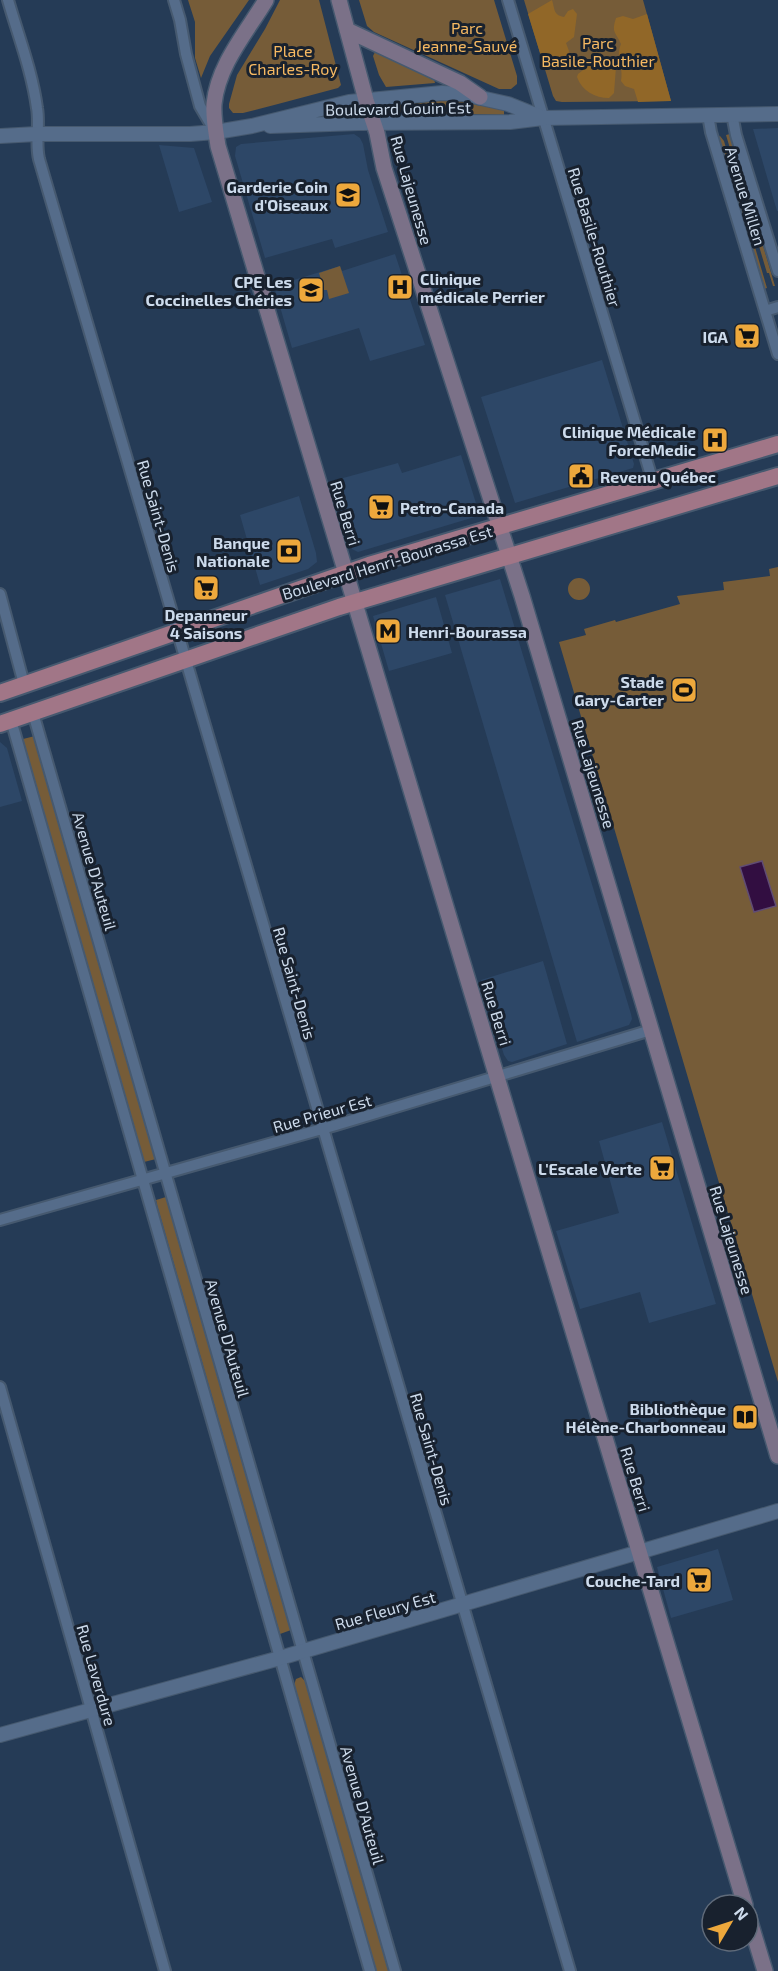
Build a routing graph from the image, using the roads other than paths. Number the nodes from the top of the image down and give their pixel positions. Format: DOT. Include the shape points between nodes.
graph roads {
  1 [pos="8,0"];
  2 [pos="174,0"];
  3 [pos="266,0"];
  4 [pos="339,0"];
  5 [pos="508,0"];
  6 [pos="347,30"];
  7 [pos="480,98"];
  8 [pos="366,100"];
  9 [pos="732,114"];
  10 [pos="778,114"];
  11 [pos="708,115"];
  12 [pos="543,118"];
  13 [pos="374,123"];
  14 [pos="252,126"];
  15 [pos="216,132"];
  16 [pos="37,134"];
  17 [pos="0,136"];
  18 [pos="778,271"];
  19 [pos="778,307"];
  20 [pos="765,311"];
  21 [pos="778,354"];
  22 [pos="778,444"];
  23 [pos="778,476"];
  24 [pos="653,482"];
  25 [pos="500,527"];
  26 [pos="510,557"];
  27 [pos="346,573"];
  28 [pos="0,594"];
  29 [pos="355,602"];
  30 [pos="177,631"];
  31 [pos="186,660"];
  32 [pos="24,684"];
  33 [pos="0,693"];
  34 [pos="33,713"];
  35 [pos="6,722"];
  36 [pos="651,1030"];
  37 [pos="497,1076"];
  38 [pos="322,1128"];
  39 [pos="166,1174"];
  40 [pos="143,1180"];
  41 [pos="0,1220"];
  42 [pos="0,1387"];
  43 [pos="778,1456"];
  44 [pos="778,1511"];
  45 [pos="639,1552"];
  46 [pos="462,1605"];
  47 [pos="303,1651"];
  48 [pos="280,1658"];
  49 [pos="91,1709"];
  50 [pos="0,1735"];
  51 [pos="741,1893"];
  52 [pos="760,1953"];
  53 [pos="165,1971"];
  54 [pos="370,1971"];
  55 [pos="395,1971"];
  56 [pos="570,1971"];
  57 [pos="765,1971"];
  1 -- 16 [label="street, Rue Saint-Denis" via="34,92"];
  2 -- 15 [label="street, Rue Berri" via="200,106"];
  3 -- 15 [label="main road, Rue Berri" via="220,78 214,104"];
  4 -- 6 [label="main road, Rue Lajeunesse"];
  5 -- 12 [label="street, Rue Basile-Routhier"];
  6 -- 7 [label="main road" via="460,83"];
  6 -- 8 [label="main road, Rue Lajeunesse"];
  7 -- 8 [label="street, Boulevard Gouin Est" via="442,93"];
  7 -- 12 [label="street, Boulevard Gouin Est"];
  8 -- 13 [label="main road, Rue Lajeunesse"];
  8 -- 14 [label="street, Boulevard Gouin Est"];
  9 -- 10 [label="street, Boulevard Gouin Est"];
  9 -- 11 [label="street, Boulevard Gouin Est"];
  9 -- 18 [label="street, Avenue Millen"];
  11 -- 12 [label="street, Boulevard Gouin Est"];
  11 -- 20 [label="street, Avenue Millen"];
  12 -- 13 [label="street, Boulevard Gouin Est"];
  12 -- 24 [label="street, Rue Basile-Routhier"];
  13 -- 14 [label="street, Boulevard Gouin Est"];
  13 -- 25 [label="main road, Rue Lajeunesse" via="387,177"];
  14 -- 15 [label="street, Boulevard Gouin Est"];
  15 -- 16 [label="street, Boulevard Gouin Est"];
  15 -- 27 [label="main road, Rue Berri"];
  16 -- 17 [label="street, Boulevard Gouin Est"];
  16 -- 30 [label="street, Rue Saint-Denis" via="39,159"];
  19 -- 20 [label="street"];
  20 -- 21 [label="street, Avenue Millen"];
  22 -- 24 [label="main road, Boulevard Henri-Bourassa Est"];
  23 -- 26 [label="main road, Boulevard Henri-Bourassa Est"];
  24 -- 25 [label="main road, Boulevard Henri-Bourassa Est"];
  25 -- 26 [label="main road, Rue Lajeunesse"];
  25 -- 27 [label="main road, Boulevard Henri-Bourassa Est"];
  26 -- 29 [label="main road, Boulevard Henri-Bourassa Est"];
  26 -- 36 [label="main road, Rue Lajeunesse"];
  27 -- 29 [label="main road, Rue Berri"];
  27 -- 30 [label="main road, Boulevard Henri-Bourassa Est"];
  28 -- 32 [label="street"];
  29 -- 31 [label="main road, Boulevard Henri-Bourassa Est"];
  29 -- 37 [label="main road, Rue Berri"];
  30 -- 31 [label="street, Rue Saint-Denis"];
  30 -- 32 [label="main road, Boulevard Henri-Bourassa Est"];
  31 -- 34 [label="main road, Boulevard Henri-Bourassa Est"];
  31 -- 38 [label="street, Rue Saint-Denis"];
  32 -- 33 [label="main road, Boulevard Henri-Bourassa Est"];
  34 -- 35 [label="main road, Boulevard Henri-Bourassa Est"];
  34 -- 39 [label="street, Avenue D'Auteuil"];
  35 -- 40 [label="street"];
  36 -- 37 [label="street, Rue Prieur Est"];
  36 -- 43 [label="main road, Rue Lajeunesse"];
  37 -- 38 [label="street, Rue Prieur Est"];
  37 -- 45 [label="main road, Rue Berri"];
  38 -- 39 [label="street, Rue Prieur Est"];
  38 -- 46 [label="street, Rue Saint-Denis"];
  39 -- 40 [label="street, Rue Prieur Est"];
  39 -- 47 [label="street, Avenue D'Auteuil"];
  40 -- 41 [label="street, Rue Prieur Est"];
  40 -- 48 [label="street"];
  42 -- 49 [label="street, Rue Laverdure"];
  44 -- 45 [label="street, Rue Fleury Est"];
  45 -- 46 [label="street, Rue Fleury Est"];
  45 -- 51 [label="main road, Rue Berri"];
  46 -- 47 [label="street, Rue Fleury Est"];
  46 -- 56 [label="street, Rue Saint-Denis"];
  47 -- 48 [label="street, Rue Fleury Est"];
  47 -- 55 [label="street, Avenue D'Auteuil"];
  48 -- 49 [label="street, Rue Fleury Est"];
  48 -- 54 [label="street"];
  49 -- 50 [label="street, Rue Fleury Est"];
  49 -- 53 [label="street, Rue Laverdure"];
  52 -- 57 [label="main road"];
}
